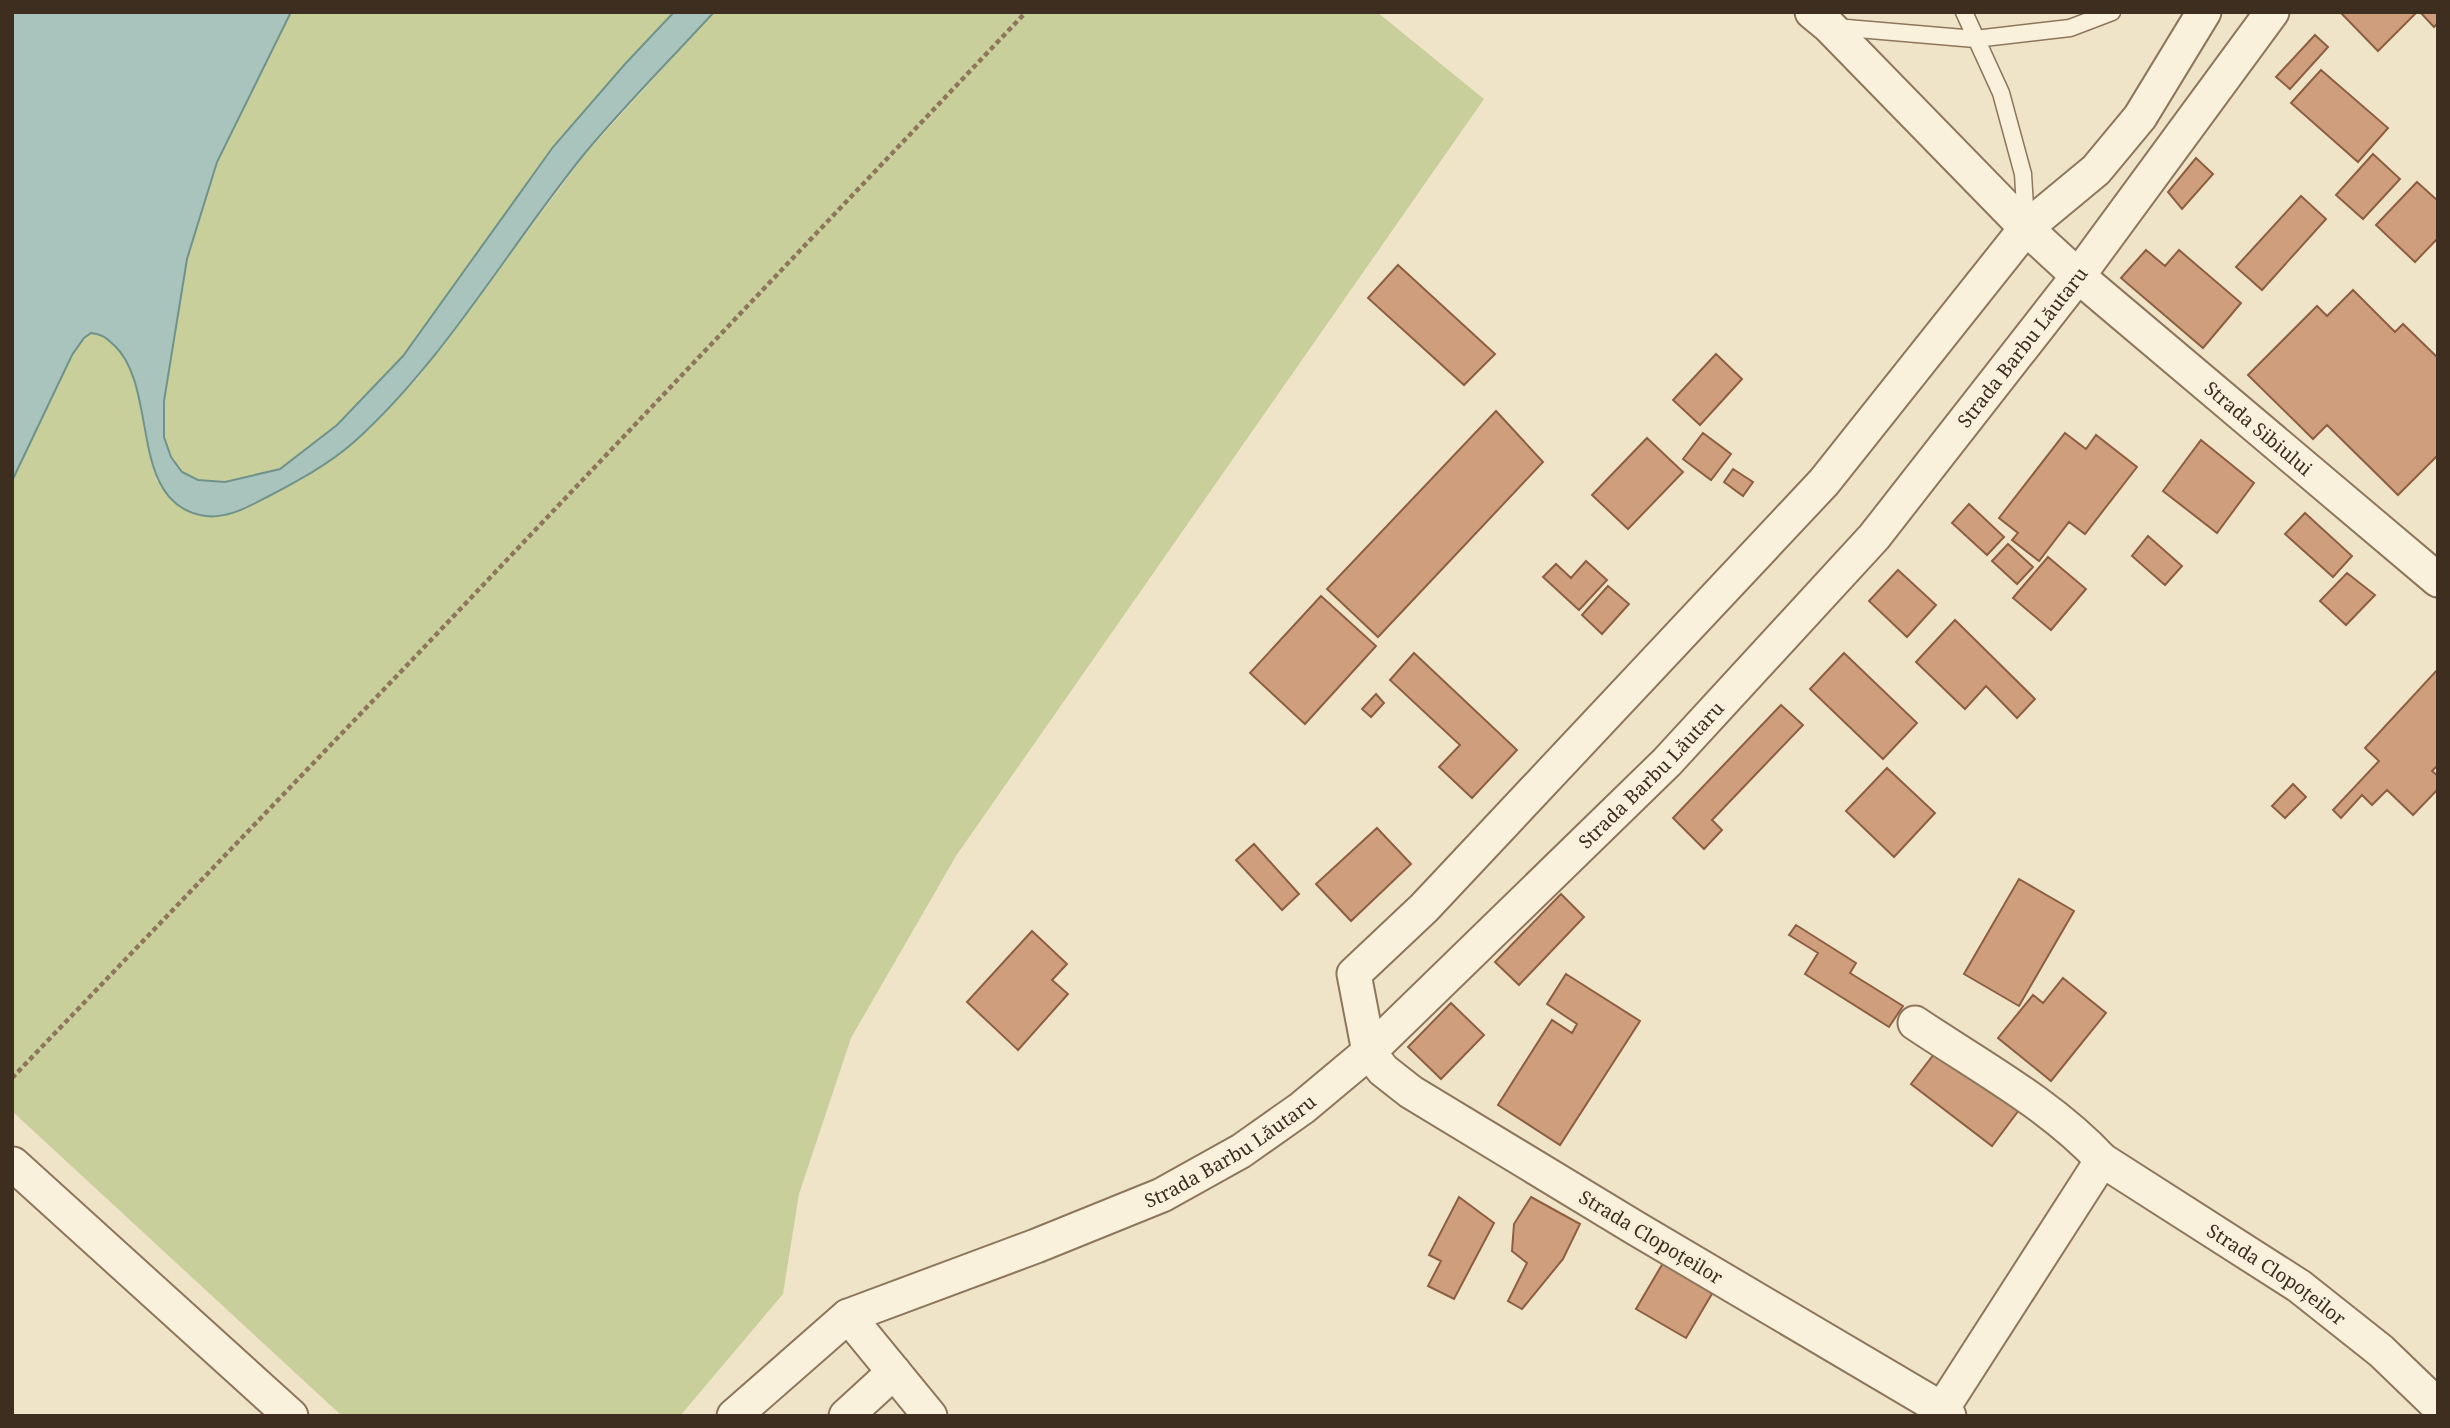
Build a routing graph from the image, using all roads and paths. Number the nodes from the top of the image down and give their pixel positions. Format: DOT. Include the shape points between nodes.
graph roads {
  1 [pos="1026,12"];
  2 [pos="1964,12"];
  3 [pos="2112,12"];
  4 [pos="2204,12"];
  5 [pos="2272,12"];
  6 [pos="1820,19"];
  7 [pos="1975,39"];
  8 [pos="2026,228"];
  9 [pos="2078,276"];
  10 [pos="2438,580"];
  11 [pos="1915,1023"];
  12 [pos="1369,1052"];
  13 [pos="12,1078"];
  14 [pos="2102,1160"];
  15 [pos="13,1164"];
  16 [pos="848,1316"];
  17 [pos="894,1372"];
  18 [pos="2438,1406"];
  19 [pos="1946,1413"];
  20 [pos="291,1416"];
  21 [pos="734,1416"];
  22 [pos="846,1416"];
  23 [pos="930,1416"];
  1 -- 13 [label="path"];
  2 -- 7 [label="lane"];
  3 -- 7 [label="lane" via="2070,28"];
  4 -- 8 [label="street" via="2140,117 2096,170"];
  5 -- 9 [label="street, Strada Barbu Lăutaru"];
  6 -- 7 [label="lane"];
  6 -- 8 [label="street, Strada Sibiului"];
  7 -- 8 [label="lane" via="2001,93 2023,174"];
  8 -- 9 [label="street, Strada Sibiului"];
  8 -- 12 [label="street" via="1824,482 1424,908 1354,974"];
  9 -- 10 [label="street, Strada Sibiului"];
  9 -- 12 [label="street, Strada Barbu Lăutaru" via="1874,537 1667,762"];
  11 -- 14 [label="street, Strada Clopoțeilor" via="2054,1116"];
  12 -- 16 [label="street, Strada Barbu Lăutaru" via="1241,1151 1162,1195"];
  12 -- 19 [label="street, Strada Clopoțeilor" via="1383,1070 1411,1091"];
  14 -- 18 [label="street, Strada Clopoțeilor" via="2300,1286 2381,1351"];
  14 -- 19 [label="street, Strada Clopoțeilor"];
  15 -- 20 [label="street"];
  16 -- 17 [label="street"];
  16 -- 21 [label="street"];
  17 -- 22 [label="street"];
  17 -- 23 [label="street"];
}
